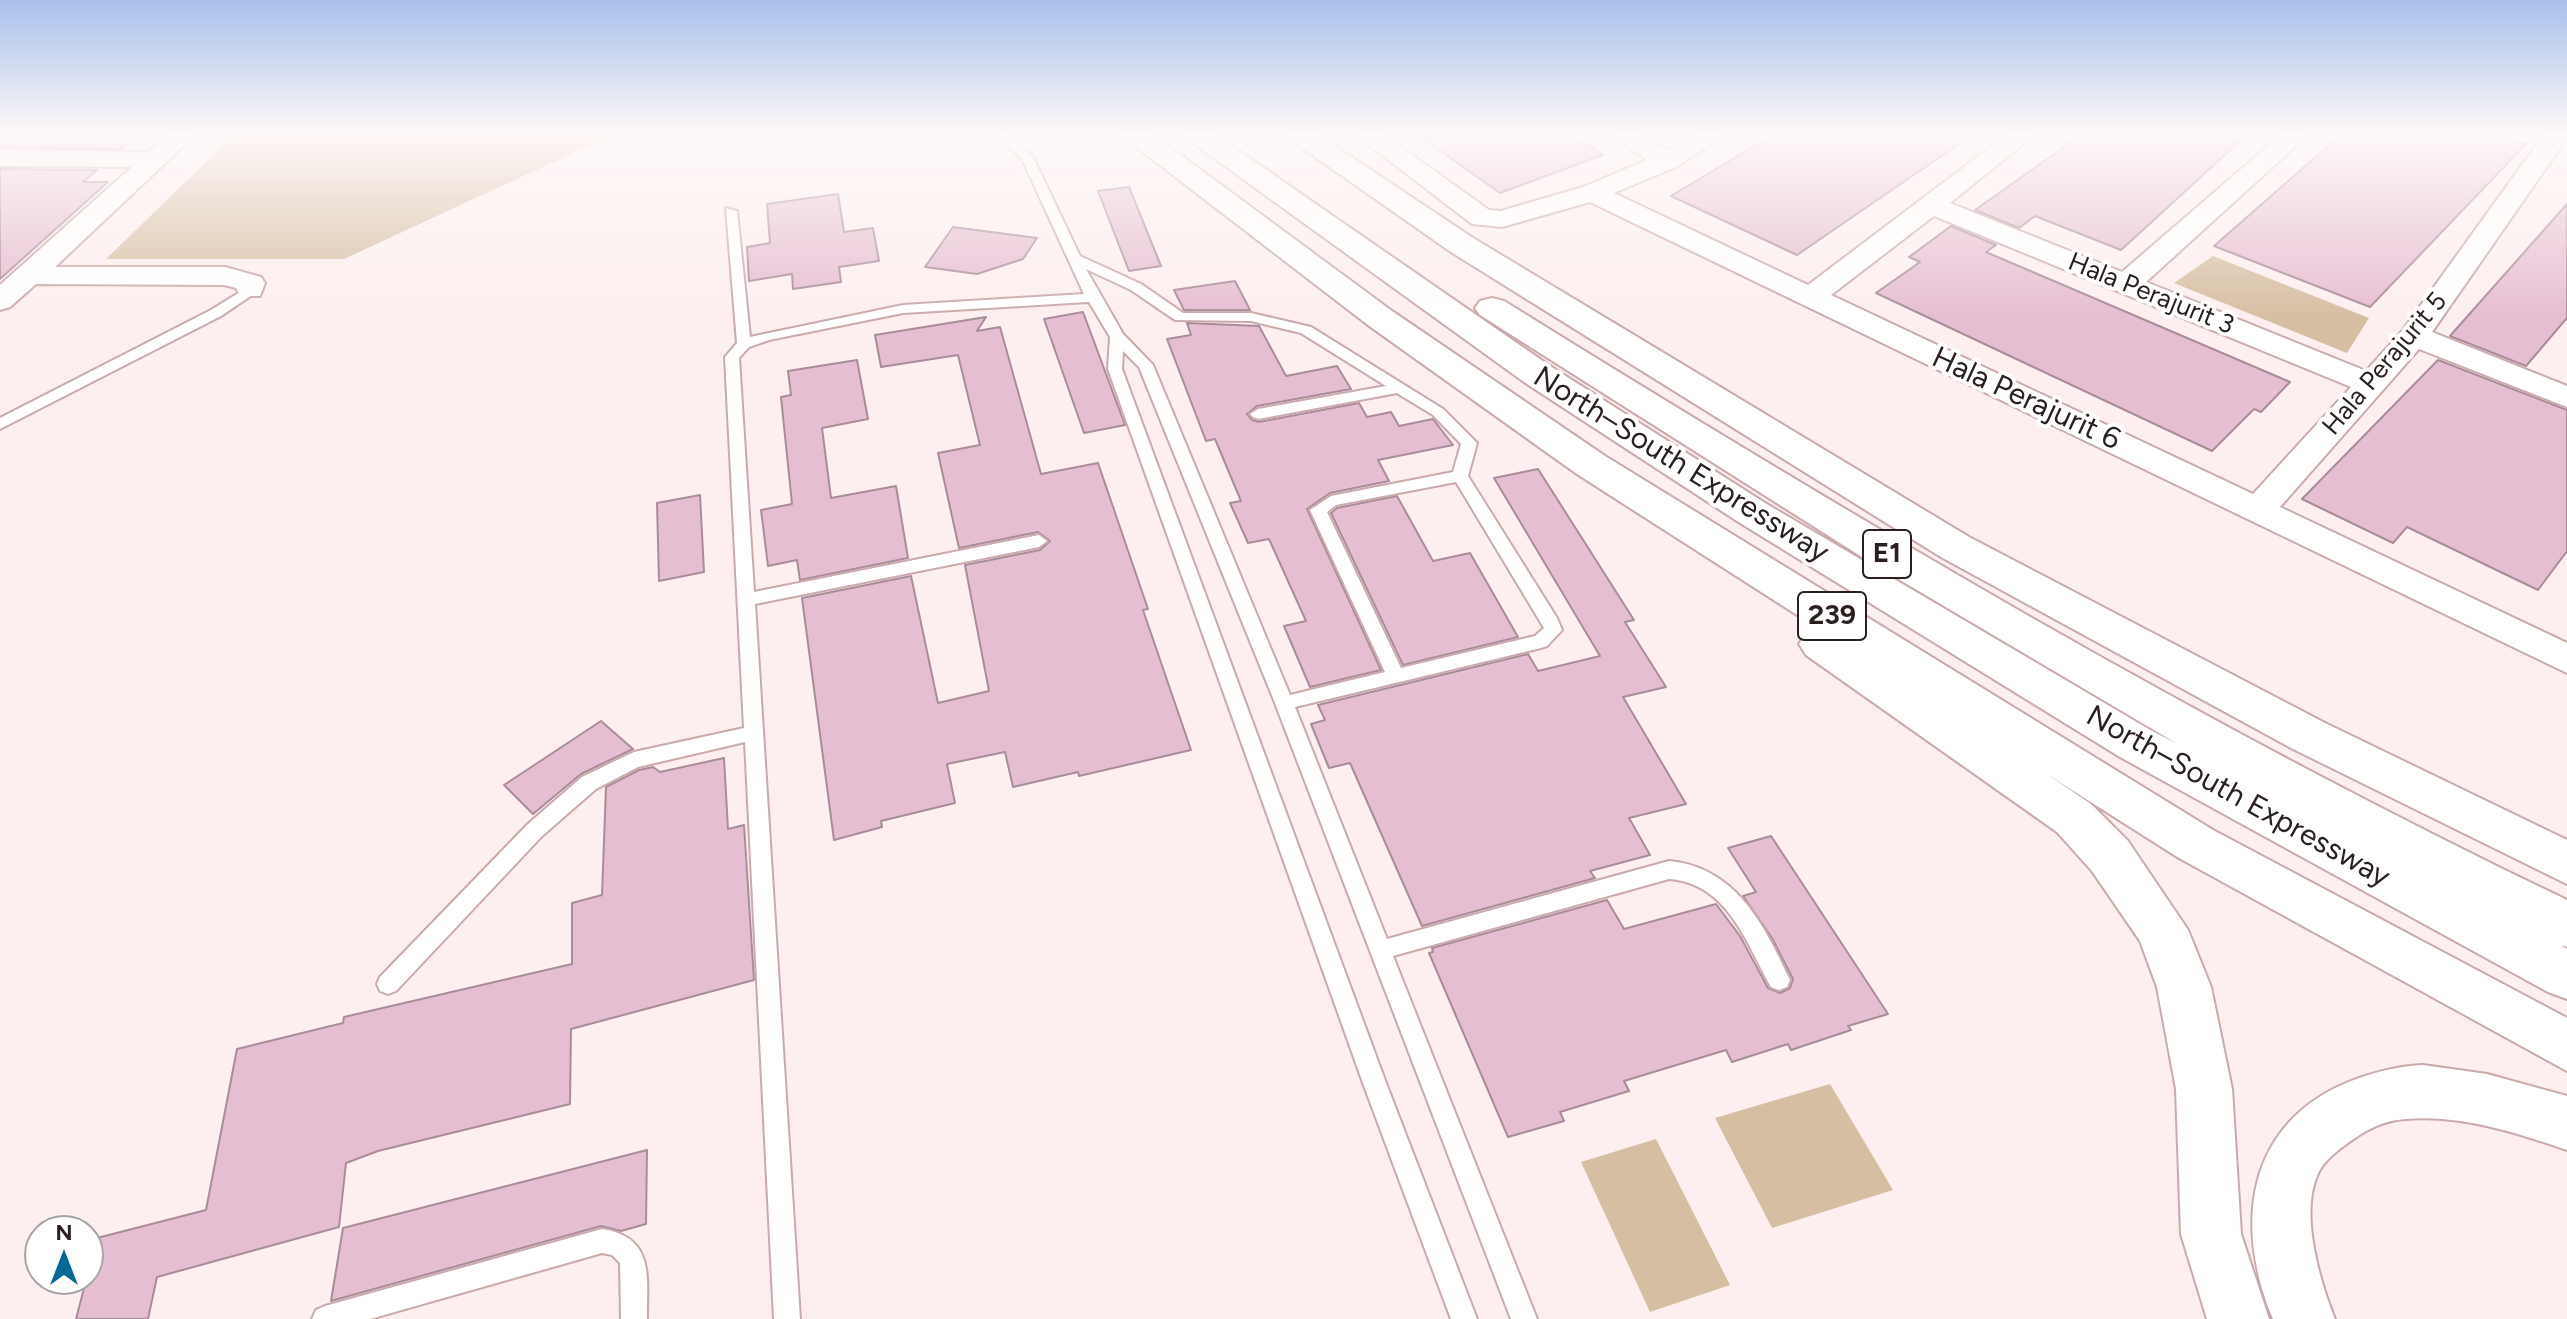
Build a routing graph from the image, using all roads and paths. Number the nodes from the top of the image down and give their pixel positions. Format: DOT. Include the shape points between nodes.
graph roads {
  1 [pos="118,195"];
  2 [pos="1044,195"];
  3 [pos="1215,195"];
  4 [pos="1281,195"];
  5 [pos="1322,195"];
  6 [pos="1387,195"];
  7 [pos="1449,195"];
  8 [pos="1587,195"];
  9 [pos="1595,195"];
  10 [pos="1945,195"];
  11 [pos="2228,195"];
  12 [pos="2514,195"];
  13 [pos="1931,205"];
  14 [pos="731,211"];
  15 [pos="1074,258"];
  16 [pos="28,275"];
  17 [pos="2126,284"];
  18 [pos="250,290"];
  19 [pos="1810,297"];
  20 [pos="1093,298"];
  21 [pos="0,301"];
  22 [pos="2414,336"];
  23 [pos="1117,337"];
  24 [pos="744,344"];
  25 [pos="2371,384"];
  26 [pos="1400,388"];
  27 [pos="2567,397"];
  28 [pos="1258,414"];
  29 [pos="0,424"];
  30 [pos="1591,465"];
  31 [pos="1460,476"];
  32 [pos="2259,509"];
  33 [pos="1039,541"];
  34 [pos="744,600"];
  35 [pos="2567,659"];
  36 [pos="1396,676"];
  37 [pos="1284,703"];
  38 [pos="752,733"];
  39 [pos="2309,736"];
  40 [pos="2567,835"];
  41 [pos="2567,863"];
  42 [pos="2567,925"];
  43 [pos="1381,950"];
  44 [pos="2567,975"];
  45 [pos="1779,980"];
  46 [pos="388,984"];
  47 [pos="2567,1046"];
  48 [pos="2567,1123"];
  49 [pos="325,1319"];
  50 [pos="634,1319"];
  51 [pos="787,1319"];
  52 [pos="1464,1319"];
  53 [pos="1524,1319"];
  54 [pos="2238,1319"];
  55 [pos="2304,1319"];
  1 -- 16 [label="street"];
  2 -- 15 [label="lane"];
  3 -- 30 [label="main road, 239"];
  4 -- 44 [label="main road, North–South Expressway / E1" via="1537,374 1751,512 2136,744"];
  5 -- 42 [label="main road, North–South Expressway / E1" via="1413,259 1976,609 2325,805"];
  6 -- 39 [label="main road" via="1955,547"];
  7 -- 8 [label="street" via="1477,215 1502,219"];
  9 -- 19 [label="street, Hala Perajurit 6"];
  10 -- 13 [label="street"];
  11 -- 17 [label="street"];
  12 -- 22 [label="street, Hala Perajurit 5"];
  13 -- 17 [label="street, Hala Perajurit 3"];
  13 -- 19 [label="street"];
  14 -- 24 [label="lane"];
  15 -- 20 [label="lane"];
  15 -- 26 [label="lane" via="1136,287 1180,317 1251,317 1306,330"];
  16 -- 18 [label="street" via="225,276 251,283"];
  16 -- 21 [label="street"];
  17 -- 25 [label="street, Hala Perajurit 3"];
  18 -- 29 [label="lane" via="216,313"];
  19 -- 32 [label="street, Hala Perajurit 6"];
  20 -- 23 [label="lane"];
  20 -- 24 [label="lane" via="903,309"];
  22 -- 25 [label="street, Hala Perajurit 5"];
  22 -- 27 [label="street"];
  23 -- 37 [label="lane" via="1146,365"];
  23 -- 52 [label="lane" via="1115,369"];
  24 -- 34 [label="lane" via="731,363"];
  25 -- 32 [label="street, Hala Perajurit 5"];
  26 -- 28 [label="lane"];
  26 -- 31 [label="lane" via="1438,412 1469,443"];
  30 -- 47 [label="main road, 239" via="2196,844"];
  30 -- 54 [label="main road" via="1637,520 2074,818 2137,891 2162,930 2184,987 2204,1089 2211,1234"];
  31 -- 36 [label="lane" via="1331,501 1318,510"];
  31 -- 36 [label="lane" via="1553,630 1541,641"];
  32 -- 35 [label="street, Hala Perajurit 6"];
  33 -- 34 [label="lane"];
  34 -- 38 [label="lane"];
  36 -- 37 [label="lane"];
  37 -- 43 [label="lane"];
  38 -- 46 [label="lane" via="634,760 589,783 535,830"];
  38 -- 51 [label="lane"];
  39 -- 40 [label="main road"];
  39 -- 41 [label="main road"];
  43 -- 45 [label="lane" via="1685,869 1702,873 1721,887"];
  43 -- 53 [label="lane"];
  48 -- 55 [label="main road" via="2468,1098 2407,1092 2362,1102 2329,1121 2294,1159 2284,1200 2284,1247"];
  49 -- 50 [label="lane" via="602,1241 628,1248"];
}
